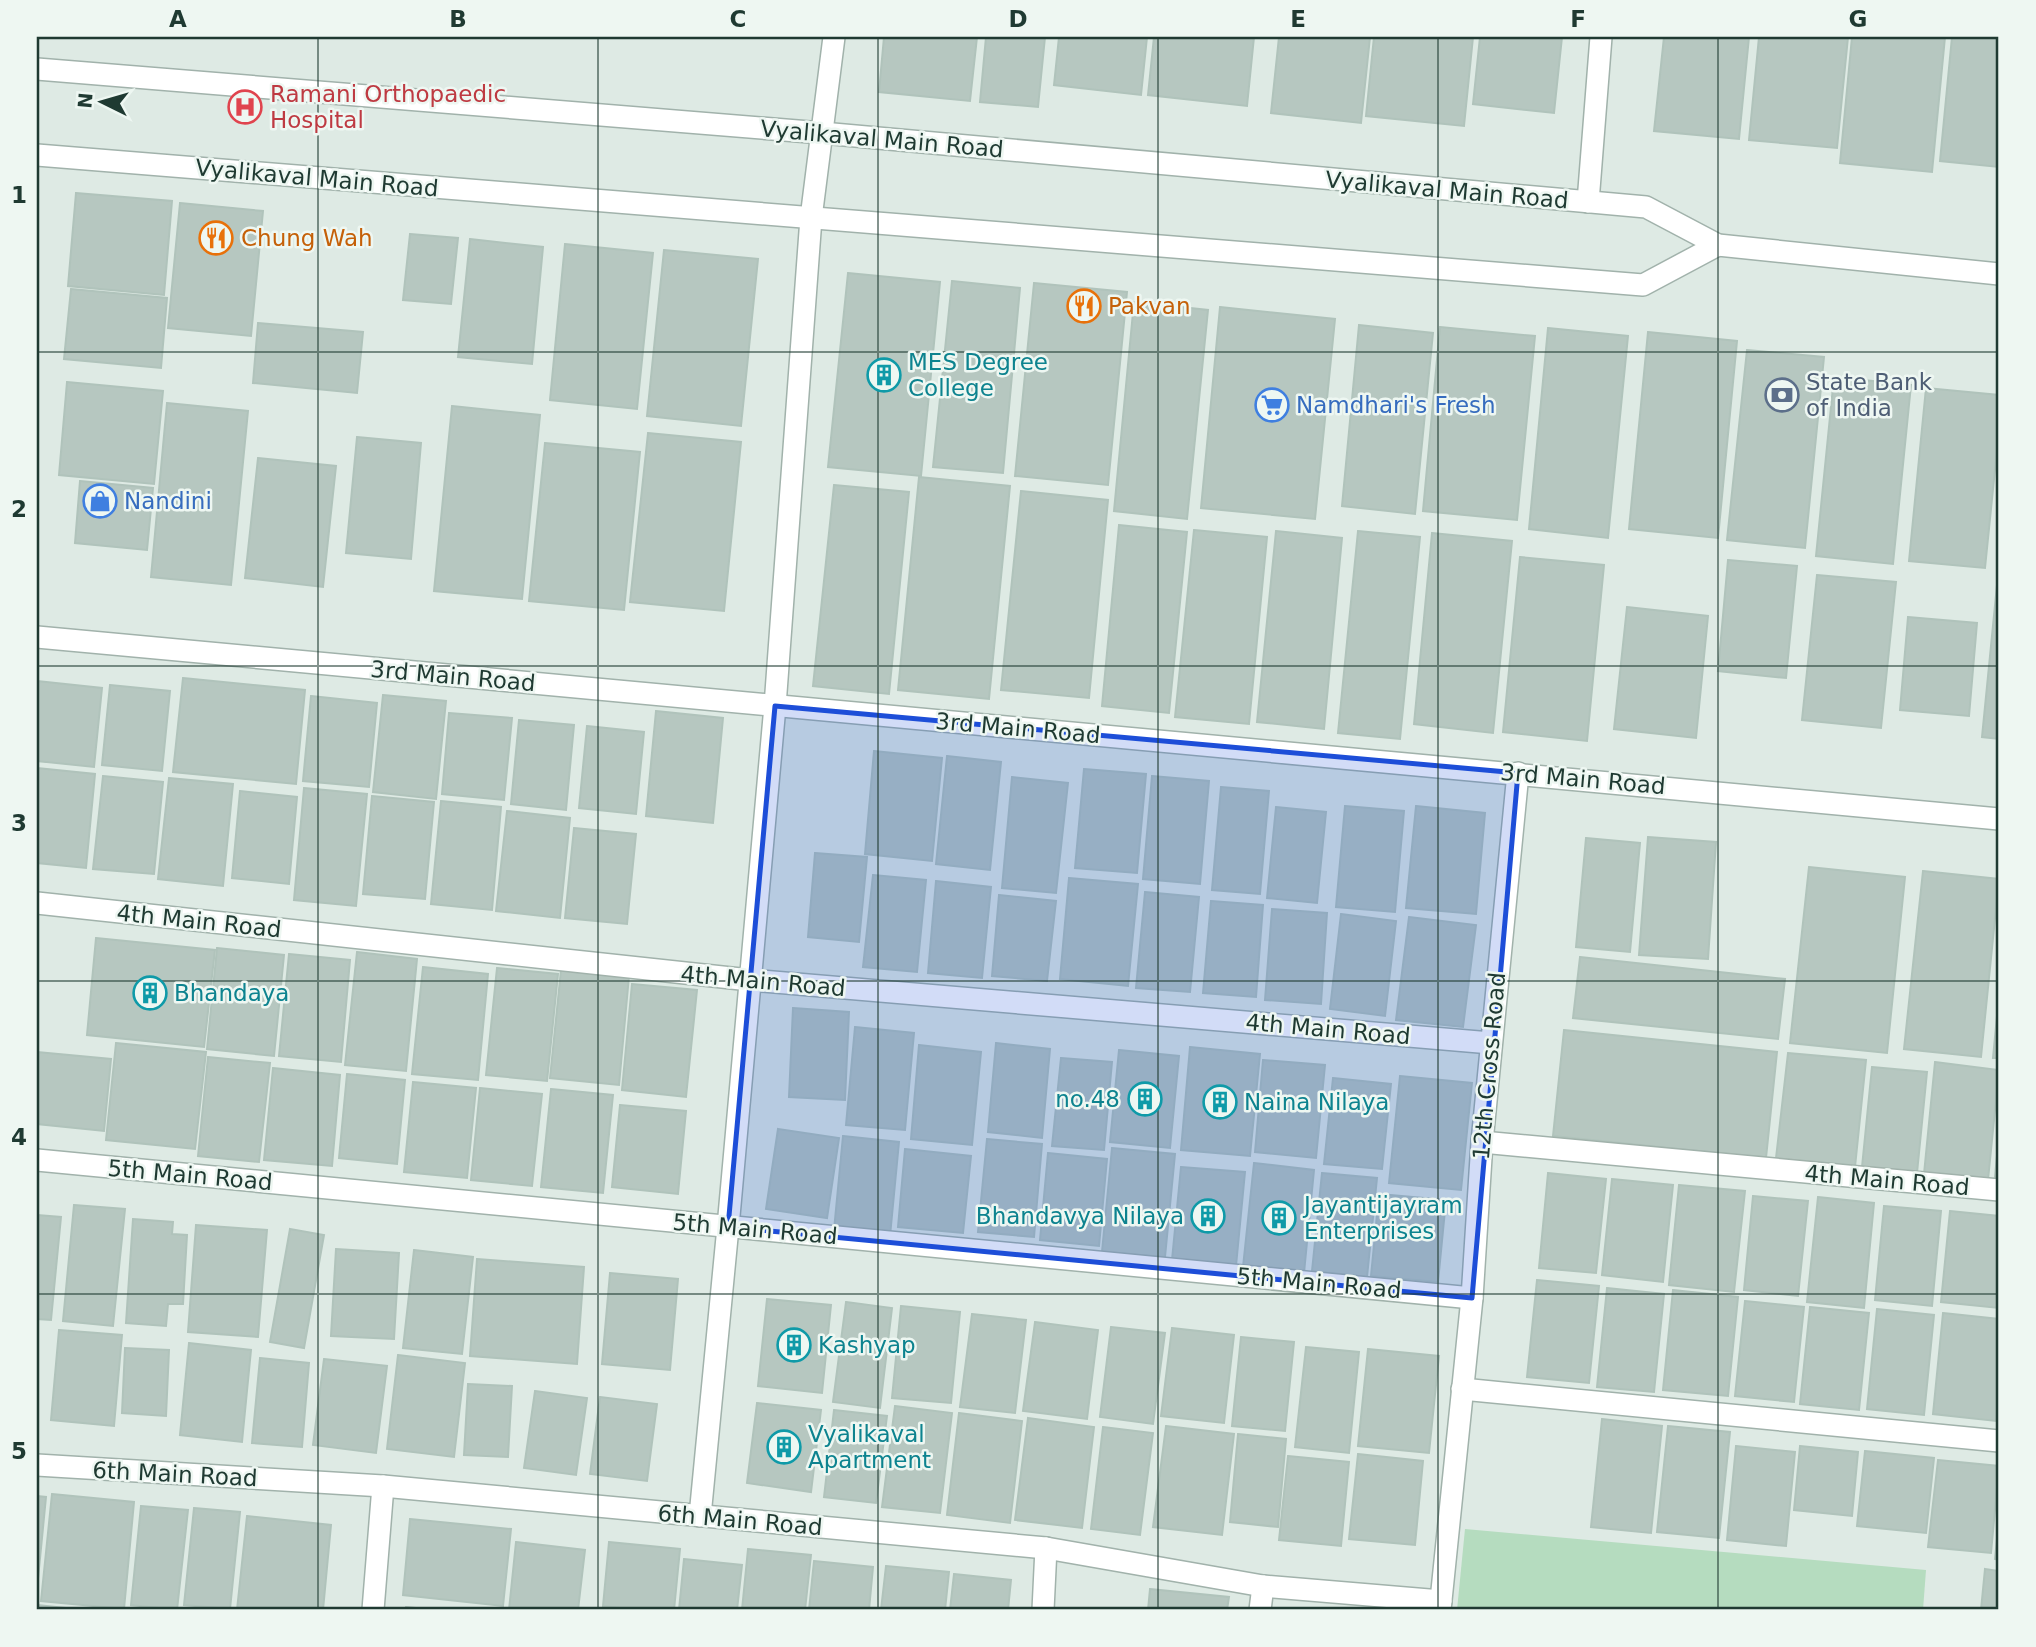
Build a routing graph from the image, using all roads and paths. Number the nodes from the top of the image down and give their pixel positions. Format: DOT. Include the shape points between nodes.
graph roads {
  1 [pos="834,37"];
  2 [pos="1601,37"];
  3 [pos="37,69"];
  4 [pos="822,133"];
  5 [pos="37,155"];
  6 [pos="1588,202"];
  7 [pos="811,218"];
  8 [pos="1718,245"];
  9 [pos="1999,275"];
  10 [pos="37,637"];
  11 [pos="775,706"];
  12 [pos="1518,773"];
  13 [pos="1999,818"];
  14 [pos="37,903"];
  15 [pos="750,980"];
  16 [pos="1491,1043"];
  17 [pos="1482,1142"];
  18 [pos="37,1160"];
  19 [pos="1999,1190"];
  20 [pos="728,1227"];
  21 [pos="1472,1298"];
  22 [pos="1462,1389"];
  23 [pos="1999,1441"];
  24 [pos="37,1465"];
  25 [pos="383,1486"];
  26 [pos="700,1516"];
  27 [pos="1046,1548"];
  28 [pos="1263,1586"];
  29 [pos="1441,1606"];
  30 [pos="373,1610"];
  31 [pos="1043,1610"];
  32 [pos="1260,1610"];
  1 -- 4 [label="street"];
  2 -- 6 [label="street"];
  3 -- 4 [label="street, Vyalikaval Main Road"];
  4 -- 6 [label="street, Vyalikaval Main Road"];
  4 -- 7 [label="street"];
  5 -- 7 [label="street, Vyalikaval Main Road"];
  6 -- 8 [label="street, Vyalikaval Main Road" via="1646,207"];
  7 -- 8 [label="street, Vyalikaval Main Road" via="1643,285"];
  7 -- 11 [label="street"];
  8 -- 9 [label="street, Vyalikaval Main Road"];
  10 -- 11 [label="street, 3rd Main Road"];
  11 -- 12 [label="street, 3rd Main Road"];
  11 -- 15 [label="street"];
  12 -- 13 [label="street, 3rd Main Road"];
  12 -- 16 [label="street, 12th Cross Road"];
  14 -- 15 [label="street, 4th Main Road"];
  15 -- 16 [label="street, 4th Main Road"];
  15 -- 20 [label="street"];
  16 -- 17 [label="street, 12th Cross Road"];
  17 -- 19 [label="street, 4th Main Road"];
  17 -- 21 [label="street, 12th Cross Road"];
  18 -- 20 [label="street, 5th Main Road"];
  20 -- 21 [label="street, 5th Main Road"];
  20 -- 26 [label="street"];
  21 -- 22 [label="street, 12th Cross Road"];
  22 -- 23 [label="street"];
  22 -- 29 [label="street, 12th Cross Road"];
  24 -- 25 [label="street, 6th Main Road"];
  25 -- 26 [label="street, 6th Main Road"];
  25 -- 30 [label="street"];
  26 -- 27 [label="street, 6th Main Road"];
  27 -- 28 [label="street, 6th Main Road"];
  27 -- 31 [label="street"];
  28 -- 29 [label="street, 6th Main Road"];
  28 -- 32 [label="street"];
}
